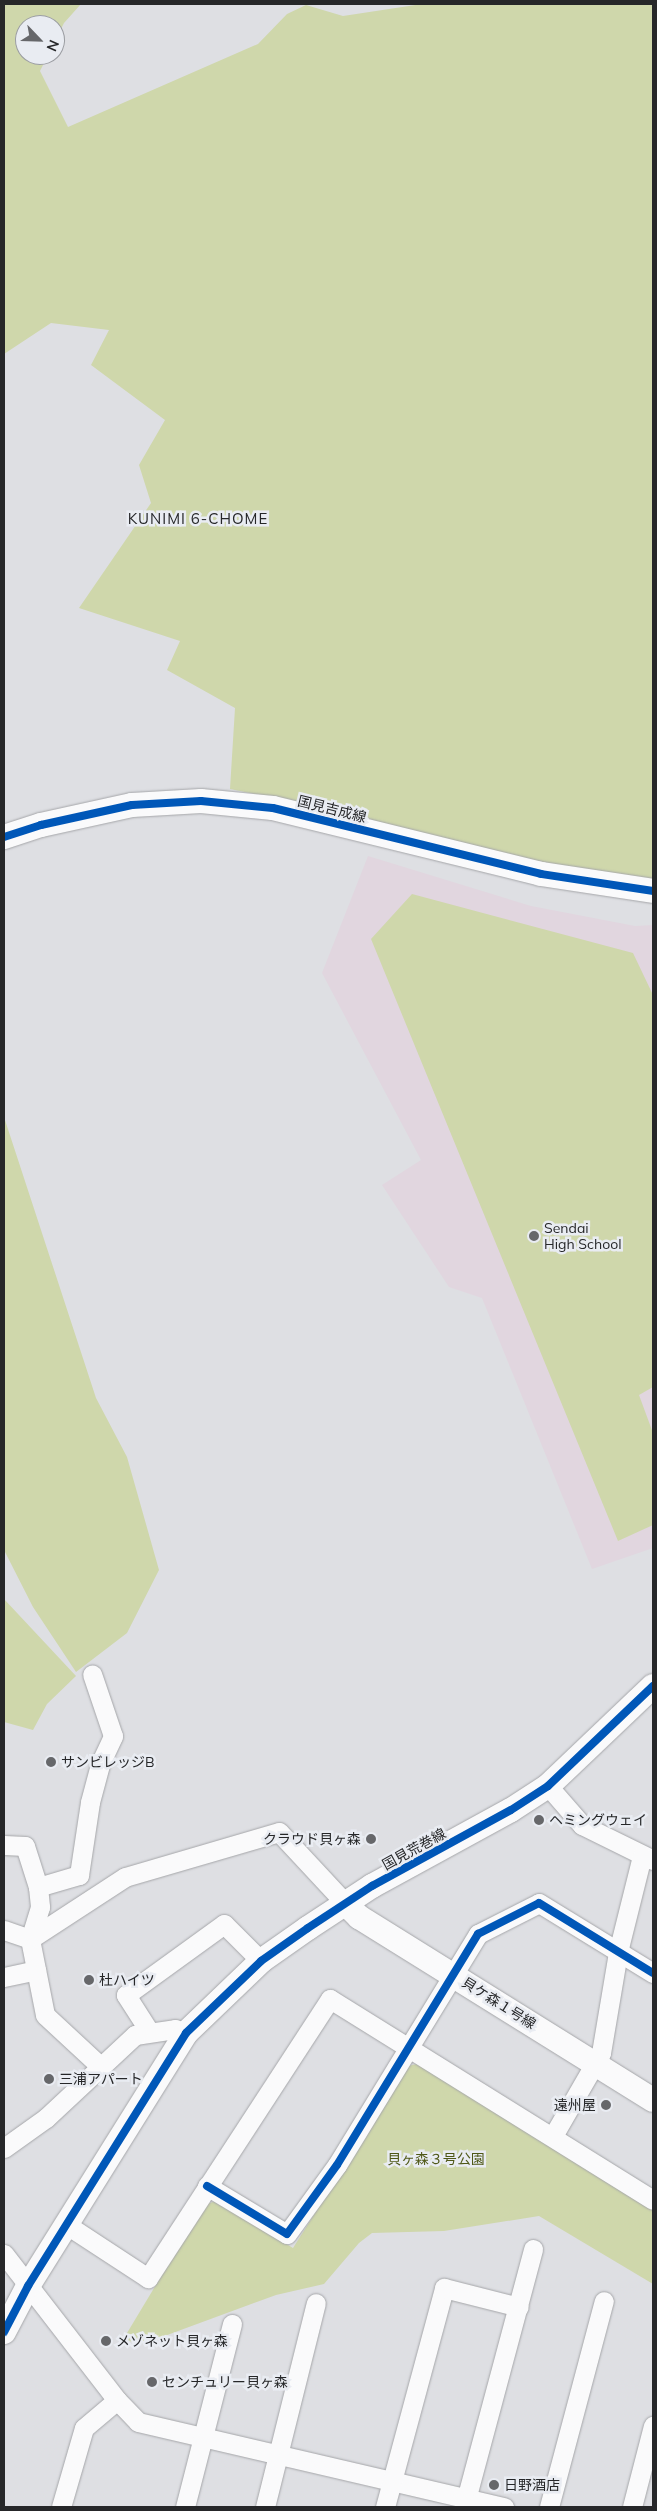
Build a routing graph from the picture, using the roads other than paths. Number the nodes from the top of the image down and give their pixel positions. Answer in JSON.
{"nodes":[{"id":1,"x":4,"y":837,"type":"edge"},
{"id":2,"x":653,"y":890,"type":"edge"},
{"id":3,"x":92,"y":1674,"type":"dead end"},
{"id":4,"x":653,"y":1686,"type":"edge"},
{"id":5,"x":548,"y":1786,"type":"junction"},
{"id":6,"x":4,"y":1845,"type":"edge"},
{"id":7,"x":648,"y":1858,"type":"edge"},
{"id":8,"x":38,"y":1887,"type":"junction"},
{"id":9,"x":345,"y":1904,"type":"junction"},
{"id":10,"x":4,"y":1930,"type":"edge"},
{"id":11,"x":30,"y":1939,"type":"junction"},
{"id":12,"x":618,"y":1952,"type":"junction"},
{"id":13,"x":261,"y":1961,"type":"junction"},
{"id":14,"x":36,"y":1970,"type":"junction"},
{"id":15,"x":653,"y":1973,"type":"edge"},
{"id":16,"x":453,"y":1974,"type":"junction"},
{"id":17,"x":4,"y":1977,"type":"edge"},
{"id":18,"x":149,"y":2030,"type":"junction"},
{"id":19,"x":186,"y":2033,"type":"junction"},
{"id":20,"x":409,"y":2047,"type":"junction"},
{"id":21,"x":596,"y":2064,"type":"junction"},
{"id":22,"x":100,"y":2066,"type":"junction"},
{"id":23,"x":653,"y":2100,"type":"edge"},
{"id":24,"x":552,"y":2136,"type":"junction"},
{"id":25,"x":4,"y":2148,"type":"edge"},
{"id":26,"x":207,"y":2186,"type":"junction"},
{"id":27,"x":653,"y":2200,"type":"edge"},
{"id":28,"x":67,"y":2225,"type":"junction"},
{"id":29,"x":534,"y":2250,"type":"dead end"},
{"id":30,"x":4,"y":2254,"type":"edge"},
{"id":31,"x":28,"y":2286,"type":"junction"},
{"id":32,"x":604,"y":2301,"type":"dead end"},
{"id":33,"x":316,"y":2303,"type":"dead end"},
{"id":34,"x":519,"y":2307,"type":"junction"},
{"id":35,"x":232,"y":2324,"type":"dead end"},
{"id":36,"x":4,"y":2332,"type":"edge"},
{"id":37,"x":117,"y":2400,"type":"junction"},
{"id":38,"x":653,"y":2426,"type":"edge"},
{"id":39,"x":203,"y":2437,"type":"junction"},
{"id":40,"x":278,"y":2454,"type":"junction"},
{"id":41,"x":392,"y":2480,"type":"junction"},
{"id":42,"x":465,"y":2502,"type":"edge"},
{"id":43,"x":61,"y":2507,"type":"edge"},
{"id":44,"x":185,"y":2507,"type":"edge"},
{"id":45,"x":265,"y":2507,"type":"edge"},
{"id":46,"x":385,"y":2507,"type":"edge"},
{"id":47,"x":504,"y":2507,"type":"edge"},
{"id":48,"x":549,"y":2507,"type":"edge"},
{"id":49,"x":632,"y":2507,"type":"edge"}],
"edges":[{"from":1,"to":2,"type":"street","name":"国見吉成線"},
{"from":3,"to":8,"type":"street"},
{"from":4,"to":5,"type":"street","name":"国見荒巻線"},
{"from":5,"to":7,"type":"street"},
{"from":5,"to":9,"type":"street","name":"国見荒巻線"},
{"from":6,"to":8,"type":"street"},
{"from":7,"to":12,"type":"street"},
{"from":8,"to":11,"type":"street"},
{"from":9,"to":11,"type":"street"},
{"from":9,"to":13,"type":"street","name":"国見荒巻線"},
{"from":9,"to":16,"type":"street","name":"貝ケ森１号線"},
{"from":10,"to":11,"type":"street"},
{"from":11,"to":14,"type":"street"},
{"from":12,"to":15,"type":"street"},
{"from":12,"to":16,"type":"street"},
{"from":12,"to":21,"type":"street"},
{"from":13,"to":18,"type":"street"},
{"from":13,"to":19,"type":"street","name":"国見荒巻線"},
{"from":14,"to":17,"type":"street"},
{"from":14,"to":22,"type":"street"},
{"from":16,"to":20,"type":"street"},
{"from":16,"to":21,"type":"street","name":"貝ケ森１号線"},
{"from":18,"to":19,"type":"street"},
{"from":18,"to":22,"type":"street"},
{"from":19,"to":28,"type":"street","name":"国見荒巻線"},
{"from":20,"to":24,"type":"street"},
{"from":20,"to":26,"type":"street"},
{"from":20,"to":26,"type":"street"},
{"from":21,"to":23,"type":"street","name":"貝ケ森１号線"},
{"from":21,"to":24,"type":"street"},
{"from":22,"to":25,"type":"street"},
{"from":24,"to":27,"type":"street"},
{"from":26,"to":28,"type":"street"},
{"from":28,"to":31,"type":"street","name":"国見荒巻線"},
{"from":29,"to":34,"type":"street"},
{"from":30,"to":31,"type":"street"},
{"from":31,"to":36,"type":"street","name":"国見荒巻線"},
{"from":31,"to":37,"type":"street"},
{"from":32,"to":48,"type":"street"},
{"from":33,"to":40,"type":"street"},
{"from":34,"to":41,"type":"street"},
{"from":34,"to":42,"type":"street"},
{"from":35,"to":39,"type":"street"},
{"from":37,"to":39,"type":"street"},
{"from":37,"to":43,"type":"street"},
{"from":38,"to":49,"type":"street"},
{"from":39,"to":40,"type":"street"},
{"from":39,"to":44,"type":"street"},
{"from":40,"to":41,"type":"street"},
{"from":40,"to":45,"type":"street"},
{"from":41,"to":42,"type":"street"},
{"from":41,"to":46,"type":"street"},
{"from":42,"to":47,"type":"street"}]}
